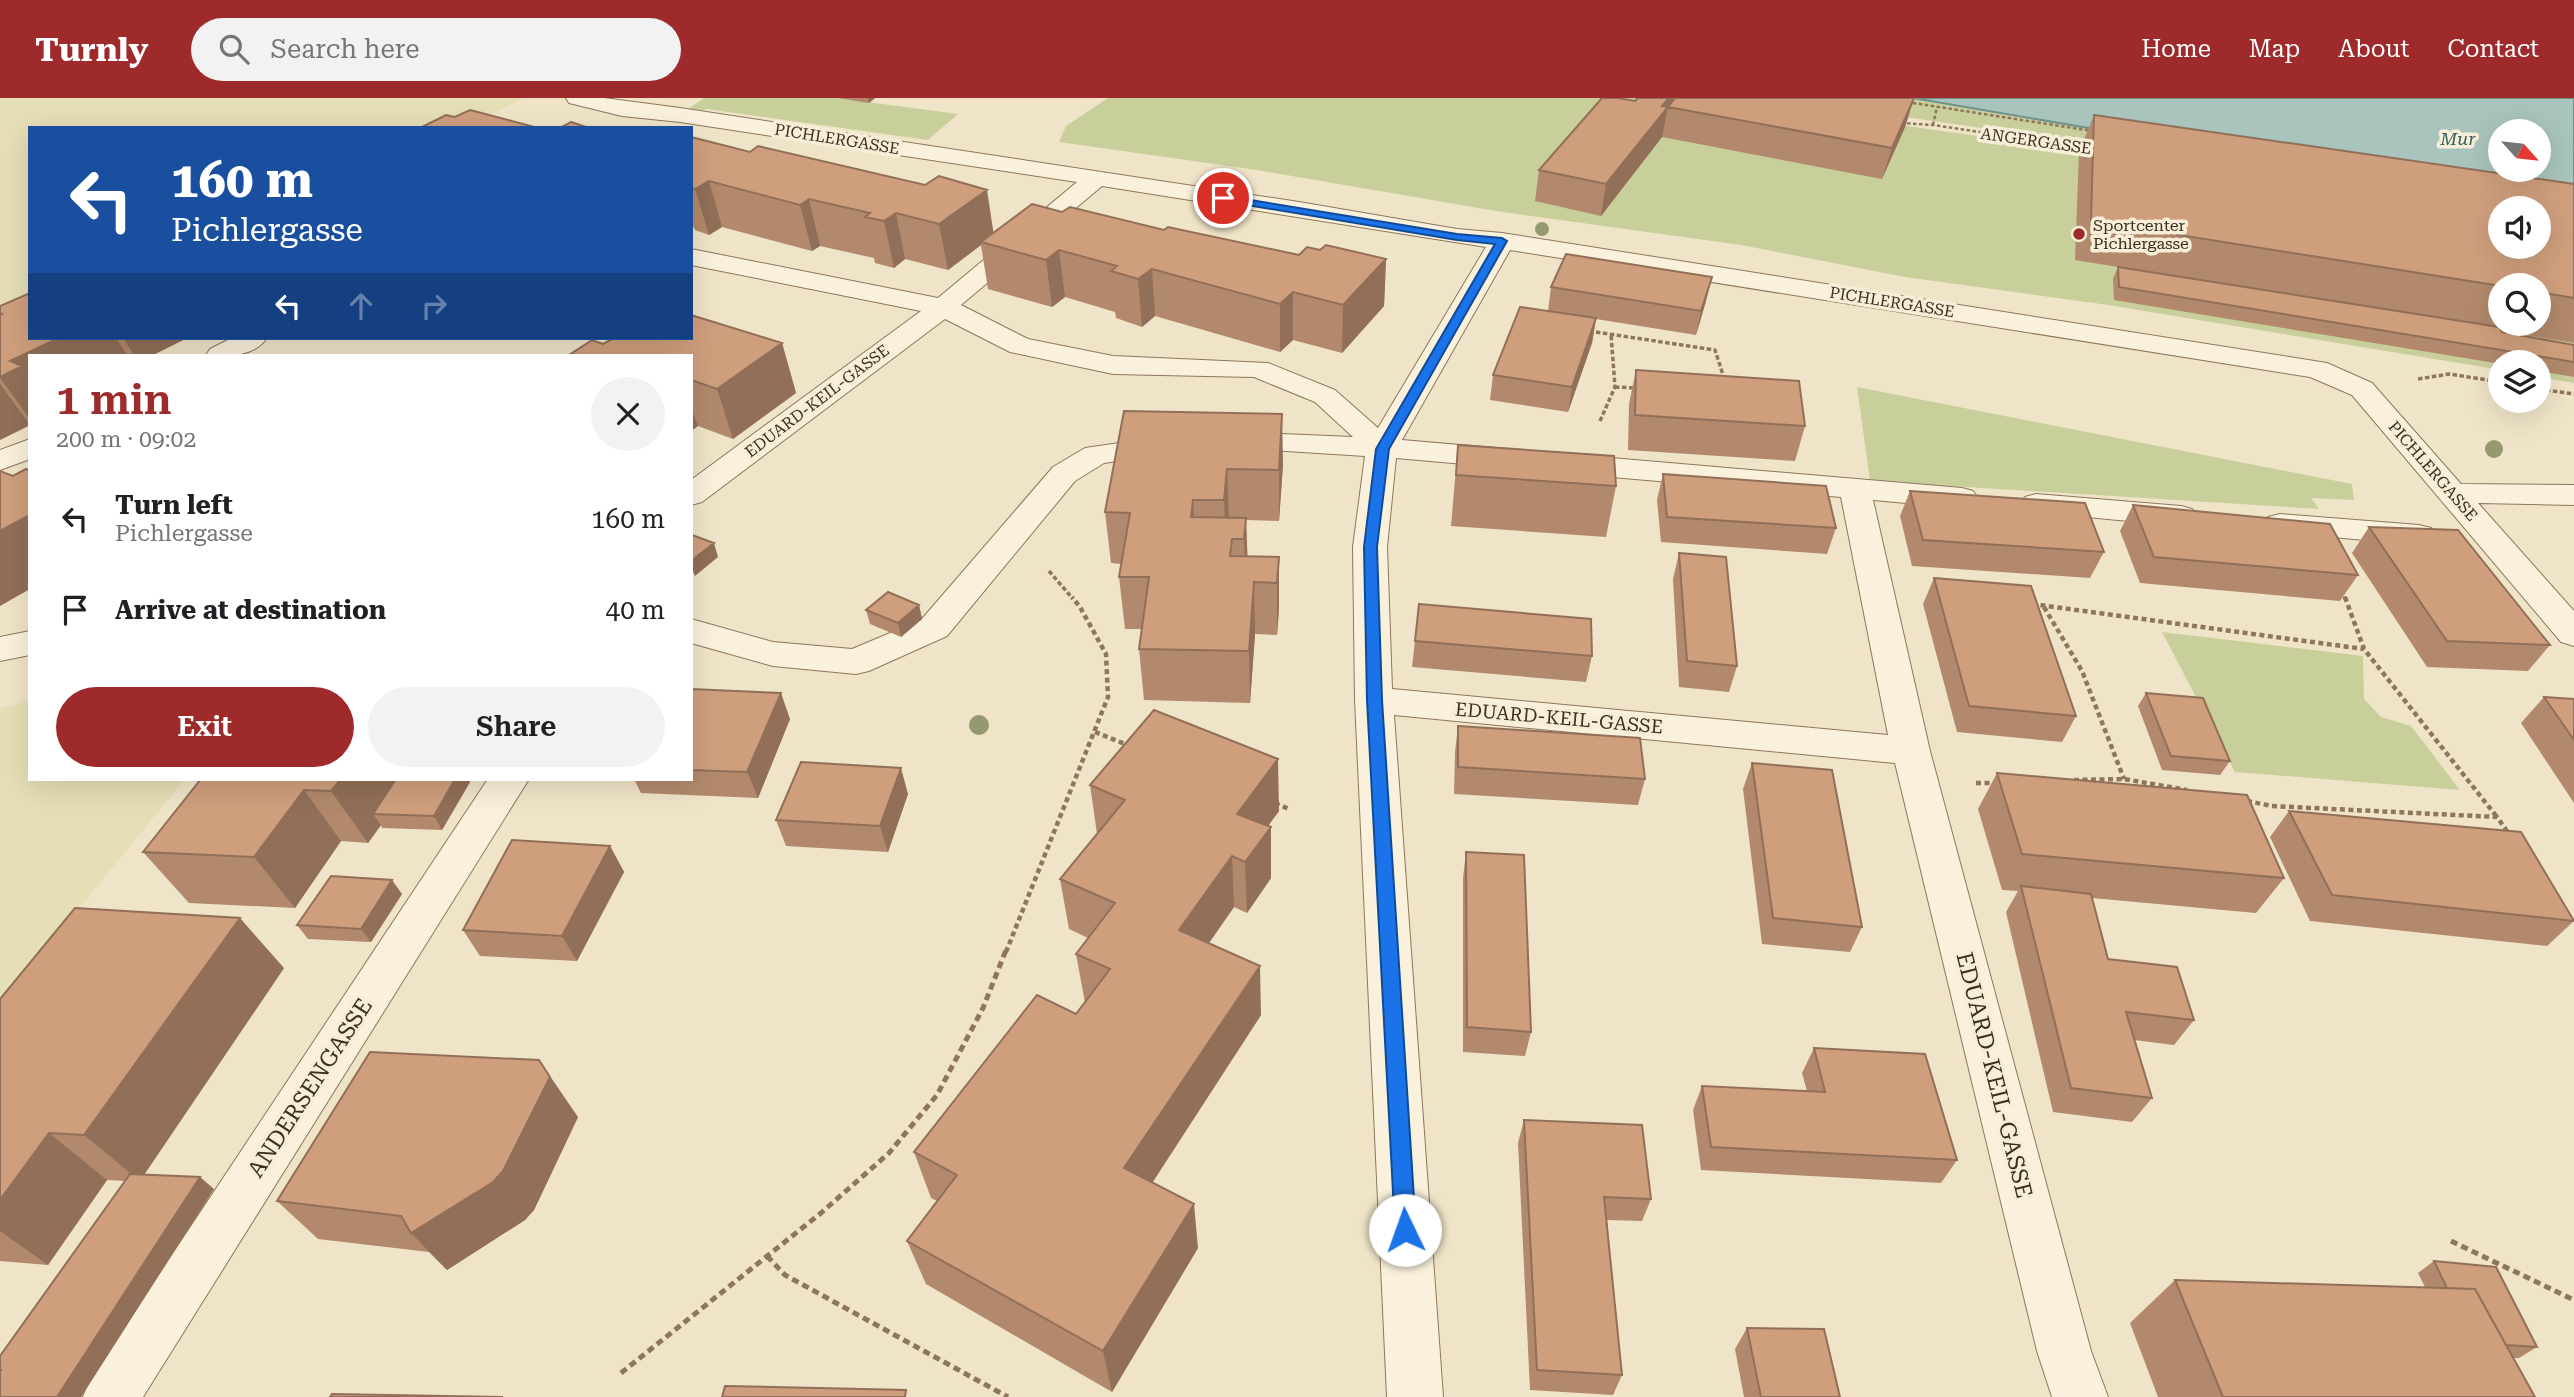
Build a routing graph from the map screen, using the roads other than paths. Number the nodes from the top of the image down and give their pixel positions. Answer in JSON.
{"nodes":[{"id":1,"x":577,"y":98,"type":"edge"},
{"id":2,"x":704,"y":98,"type":"edge"},
{"id":3,"x":680,"y":115,"type":"junction"},
{"id":4,"x":1098,"y":178,"type":"junction"},
{"id":5,"x":1502,"y":241,"type":"junction"},
{"id":6,"x":693,"y":257,"type":"edge"},
{"id":7,"x":943,"y":307,"type":"junction"},
{"id":8,"x":249,"y":340,"type":"edge"},
{"id":9,"x":221,"y":354,"type":"edge"},
{"id":10,"x":28,"y":449,"type":"edge"},
{"id":11,"x":1382,"y":449,"type":"junction"},
{"id":12,"x":0,"y":461,"type":"edge"},
{"id":13,"x":1855,"y":489,"type":"junction"},
{"id":14,"x":2452,"y":493,"type":"junction"},
{"id":15,"x":693,"y":494,"type":"edge"},
{"id":16,"x":2574,"y":495,"type":"edge"},
{"id":17,"x":2209,"y":518,"type":"edge"},
{"id":18,"x":2250,"y":522,"type":"edge"},
{"id":19,"x":2494,"y":541,"type":"junction"},
{"id":20,"x":693,"y":632,"type":"edge"},
{"id":21,"x":2574,"y":634,"type":"edge"},
{"id":22,"x":28,"y":643,"type":"edge"},
{"id":23,"x":0,"y":649,"type":"edge"},
{"id":24,"x":1374,"y":700,"type":"junction"},
{"id":25,"x":1916,"y":769,"type":"junction"},
{"id":26,"x":508,"y":781,"type":"edge"},
{"id":27,"x":111,"y":1397,"type":"edge"},
{"id":28,"x":1415,"y":1397,"type":"edge"},
{"id":29,"x":2080,"y":1397,"type":"edge"}],
"edges":[{"from":1,"to":3,"type":"street","name":"PICHLERGASSE"},
{"from":2,"to":3,"type":"street"},
{"from":3,"to":4,"type":"street","name":"PICHLERGASSE"},
{"from":4,"to":5,"type":"street","name":"PICHLERGASSE"},
{"from":4,"to":7,"type":"street"},
{"from":5,"to":11,"type":"street"},
{"from":5,"to":14,"type":"street","name":"PICHLERGASSE"},
{"from":6,"to":7,"type":"street"},
{"from":7,"to":11,"type":"street"},
{"from":7,"to":15,"type":"street","name":"EDUARD-KEIL-GASSE"},
{"from":8,"to":9,"type":"street"},
{"from":10,"to":12,"type":"street"},
{"from":11,"to":13,"type":"street"},
{"from":11,"to":20,"type":"street"},
{"from":11,"to":24,"type":"street"},
{"from":13,"to":17,"type":"street"},
{"from":13,"to":25,"type":"street","name":"EDUARD-KEIL-GASSE"},
{"from":14,"to":16,"type":"street"},
{"from":14,"to":19,"type":"street","name":"PICHLERGASSE"},
{"from":18,"to":19,"type":"street"},
{"from":19,"to":21,"type":"street","name":"PICHLERGASSE"},
{"from":22,"to":23,"type":"street"},
{"from":24,"to":25,"type":"street","name":"EDUARD-KEIL-GASSE"},
{"from":24,"to":28,"type":"street"},
{"from":25,"to":29,"type":"street","name":"EDUARD-KEIL-GASSE"},
{"from":26,"to":27,"type":"street","name":"ANDERSENGASSE"}]}
